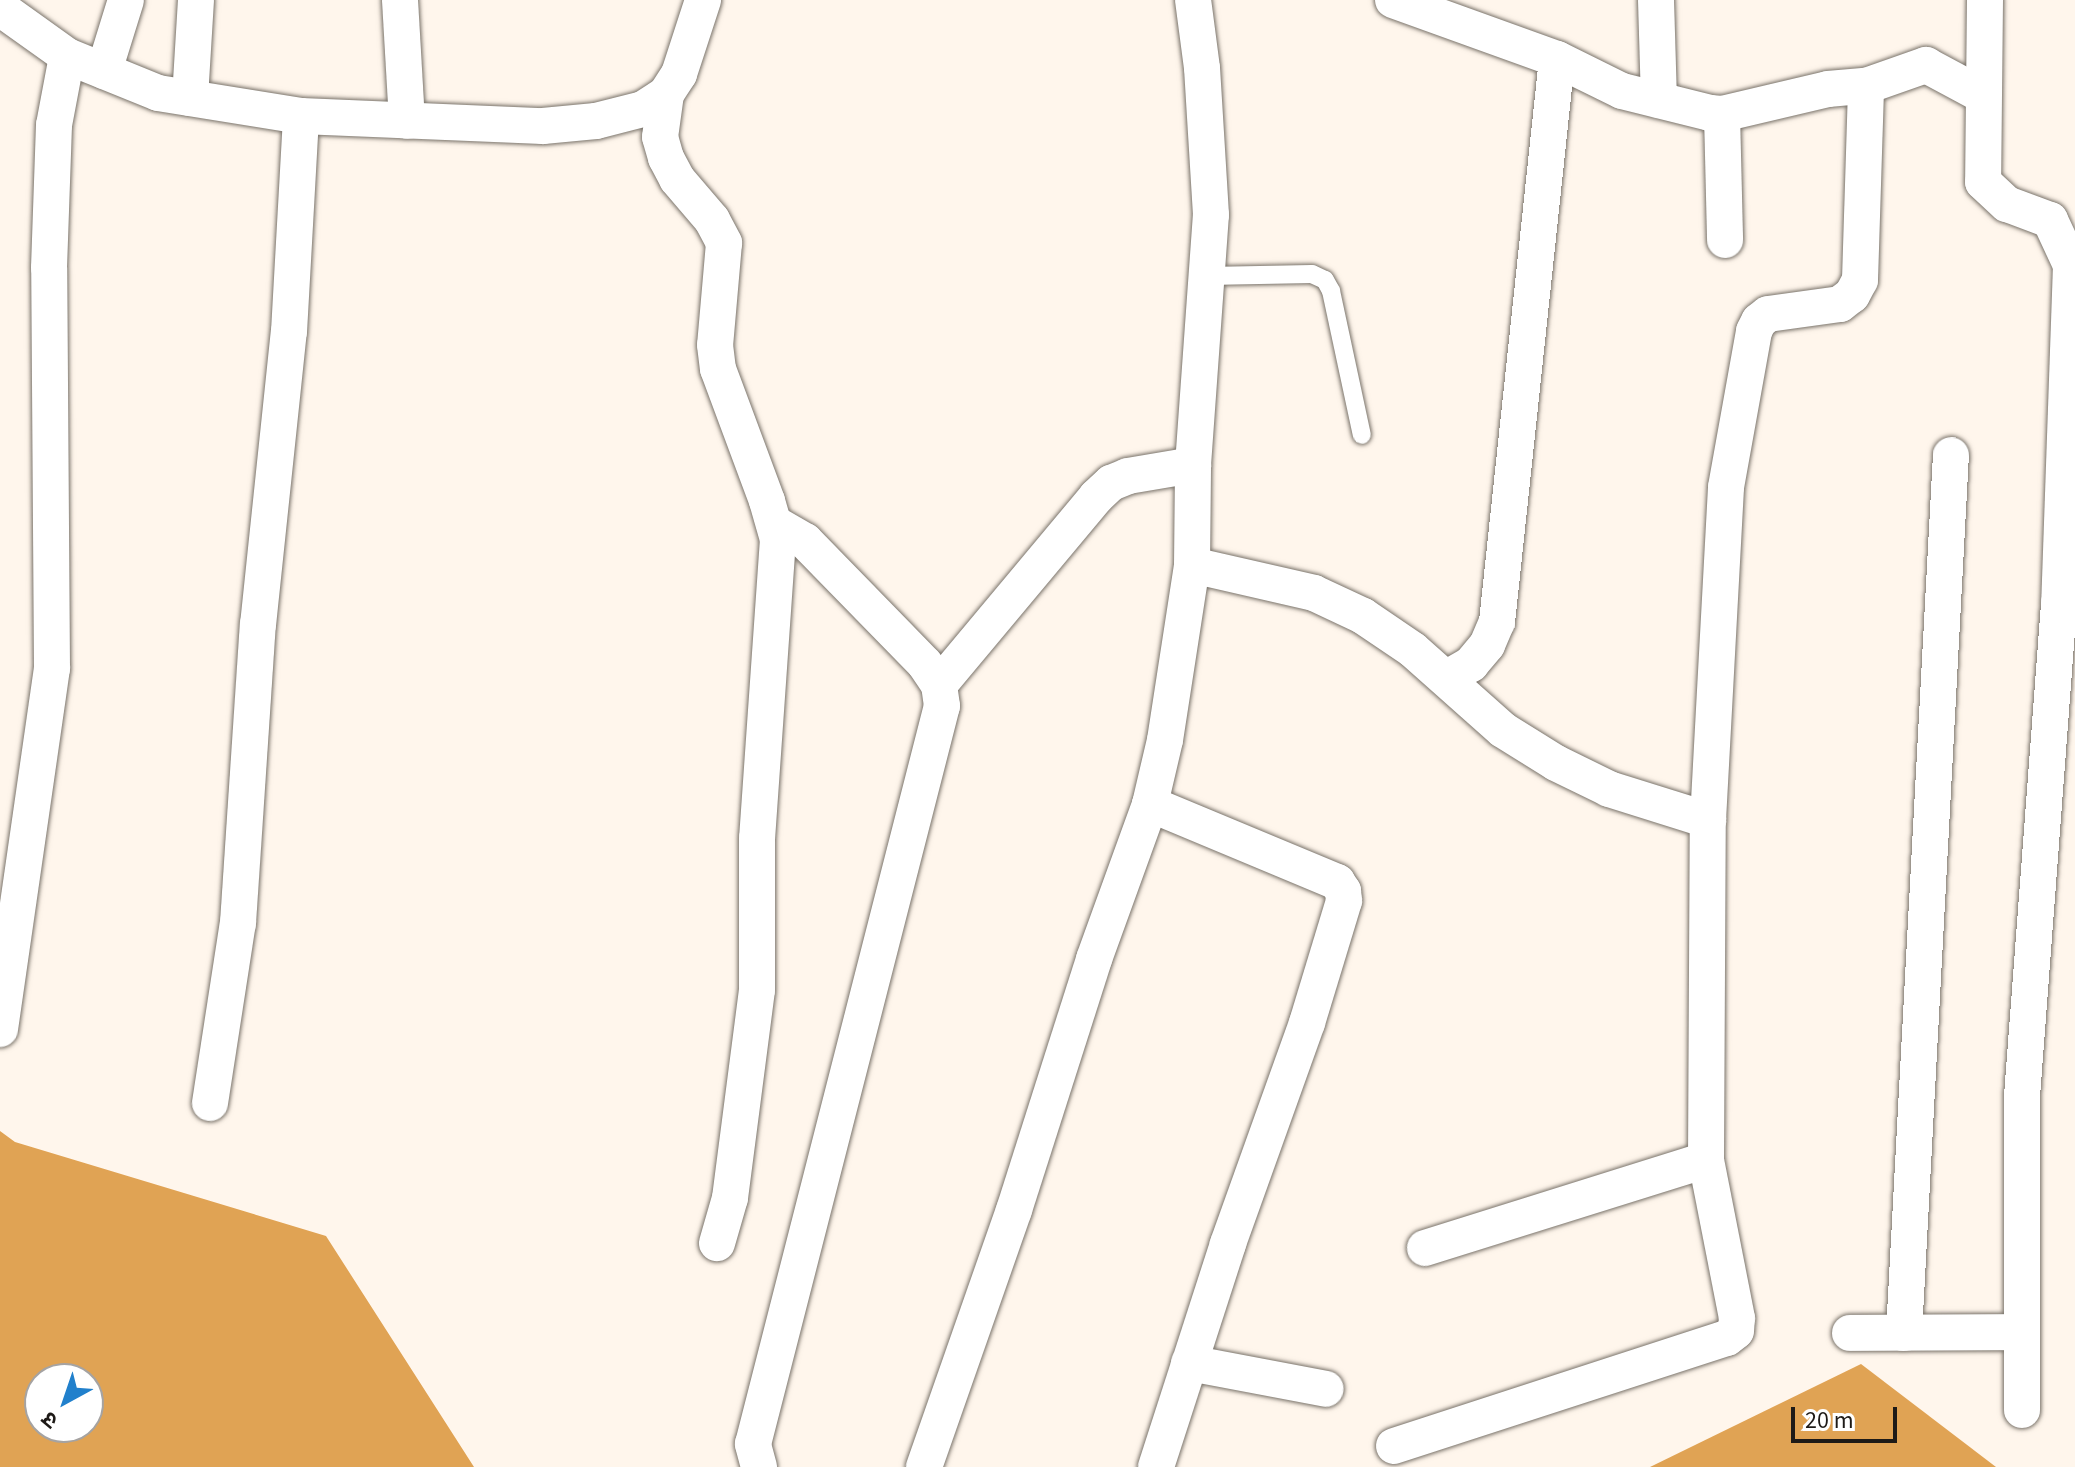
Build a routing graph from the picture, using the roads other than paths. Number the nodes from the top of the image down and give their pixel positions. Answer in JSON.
{"nodes":[{"id":1,"x":126,"y":0,"type":"edge"},
{"id":2,"x":196,"y":0,"type":"edge"},
{"id":3,"x":400,"y":0,"type":"edge"},
{"id":4,"x":703,"y":0,"type":"edge"},
{"id":5,"x":1193,"y":0,"type":"edge"},
{"id":6,"x":1393,"y":0,"type":"edge"},
{"id":7,"x":1656,"y":0,"type":"edge"},
{"id":8,"x":1985,"y":0,"type":"edge"},
{"id":9,"x":0,"y":8,"type":"edge"},
{"id":10,"x":67,"y":56,"type":"junction"},
{"id":11,"x":1557,"y":59,"type":"junction"},
{"id":12,"x":104,"y":71,"type":"junction"},
{"id":13,"x":1866,"y":86,"type":"junction"},
{"id":14,"x":666,"y":94,"type":"junction"},
{"id":15,"x":1982,"y":95,"type":"junction"},
{"id":16,"x":190,"y":98,"type":"junction"},
{"id":17,"x":1659,"y":100,"type":"junction"},
{"id":18,"x":1722,"y":114,"type":"junction"},
{"id":19,"x":301,"y":116,"type":"junction"},
{"id":20,"x":407,"y":121,"type":"junction"},
{"id":21,"x":1725,"y":240,"type":"dead end"},
{"id":22,"x":1207,"y":276,"type":"junction"},
{"id":23,"x":1362,"y":435,"type":"dead end"},
{"id":24,"x":1951,"y":455,"type":"dead end"},
{"id":25,"x":1193,"y":465,"type":"junction"},
{"id":26,"x":775,"y":524,"type":"junction"},
{"id":27,"x":1192,"y":565,"type":"junction"},
{"id":28,"x":1447,"y":678,"type":"junction"},
{"id":29,"x":939,"y":685,"type":"junction"},
{"id":30,"x":1150,"y":804,"type":"junction"},
{"id":31,"x":1708,"y":820,"type":"junction"},
{"id":32,"x":0,"y":1029,"type":"edge"},
{"id":33,"x":210,"y":1103,"type":"dead end"},
{"id":34,"x":1706,"y":1160,"type":"junction"},
{"id":35,"x":717,"y":1243,"type":"dead end"},
{"id":36,"x":1425,"y":1248,"type":"dead end"},
{"id":37,"x":2022,"y":1332,"type":"junction"},
{"id":38,"x":1850,"y":1333,"type":"dead end"},
{"id":39,"x":1904,"y":1333,"type":"junction"},
{"id":40,"x":1189,"y":1363,"type":"junction"},
{"id":41,"x":1326,"y":1389,"type":"dead end"},
{"id":42,"x":2022,"y":1410,"type":"dead end"},
{"id":43,"x":1394,"y":1446,"type":"dead end"},
{"id":44,"x":1168,"y":1464,"type":"edge"},
{"id":45,"x":759,"y":1467,"type":"edge"},
{"id":46,"x":924,"y":1467,"type":"edge"}],
"edges":[{"from":1,"to":12,"type":"street"},
{"from":2,"to":16,"type":"street"},
{"from":3,"to":20,"type":"street"},
{"from":4,"to":14,"type":"street"},
{"from":5,"to":22,"type":"street"},
{"from":6,"to":11,"type":"street"},
{"from":7,"to":17,"type":"street"},
{"from":8,"to":15,"type":"street"},
{"from":9,"to":10,"type":"street"},
{"from":10,"to":12,"type":"street"},
{"from":10,"to":32,"type":"street"},
{"from":11,"to":17,"type":"street"},
{"from":11,"to":28,"type":"street"},
{"from":12,"to":16,"type":"street"},
{"from":13,"to":15,"type":"street"},
{"from":13,"to":18,"type":"street"},
{"from":13,"to":31,"type":"street"},
{"from":14,"to":20,"type":"street"},
{"from":14,"to":26,"type":"street"},
{"from":15,"to":37,"type":"street"},
{"from":16,"to":19,"type":"street"},
{"from":17,"to":18,"type":"street"},
{"from":18,"to":21,"type":"street"},
{"from":19,"to":20,"type":"street"},
{"from":19,"to":33,"type":"street"},
{"from":22,"to":23,"type":"lane"},
{"from":22,"to":25,"type":"street"},
{"from":24,"to":39,"type":"street"},
{"from":25,"to":27,"type":"street"},
{"from":25,"to":29,"type":"street"},
{"from":26,"to":29,"type":"street"},
{"from":26,"to":35,"type":"street"},
{"from":27,"to":28,"type":"street"},
{"from":27,"to":30,"type":"street"},
{"from":28,"to":31,"type":"street"},
{"from":29,"to":45,"type":"street"},
{"from":30,"to":40,"type":"street"},
{"from":30,"to":46,"type":"street"},
{"from":31,"to":34,"type":"street"},
{"from":34,"to":36,"type":"street"},
{"from":34,"to":43,"type":"street"},
{"from":37,"to":39,"type":"street"},
{"from":37,"to":42,"type":"street"},
{"from":38,"to":39,"type":"street"},
{"from":40,"to":41,"type":"street"},
{"from":40,"to":44,"type":"street"}]}
